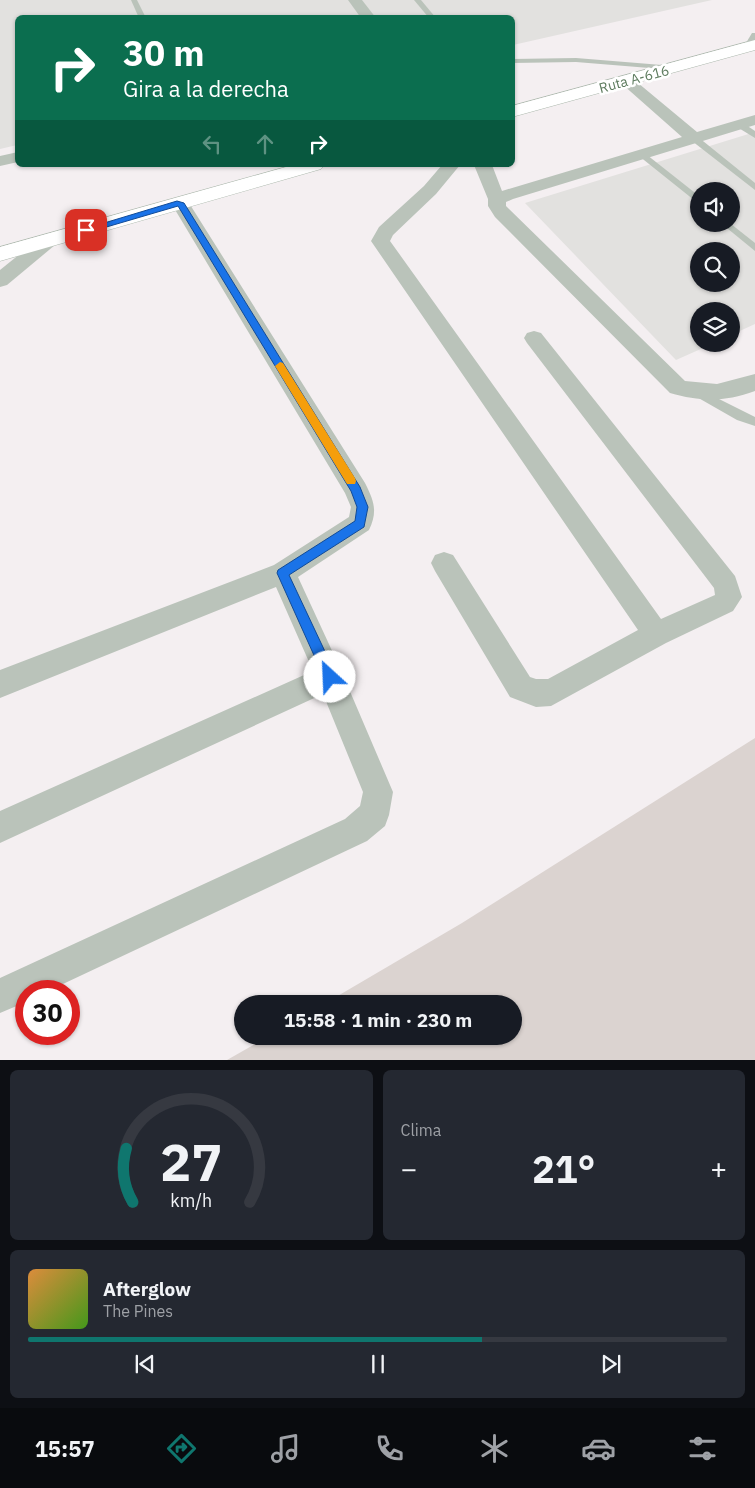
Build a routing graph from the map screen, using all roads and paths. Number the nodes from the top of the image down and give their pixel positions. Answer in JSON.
{"nodes":[{"id":1,"x":134,"y":0,"type":"edge"},
{"id":2,"x":355,"y":0,"type":"edge"},
{"id":3,"x":416,"y":0,"type":"edge"},
{"id":4,"x":142,"y":15,"type":"edge"},
{"id":5,"x":367,"y":15,"type":"edge"},
{"id":6,"x":430,"y":15,"type":"edge"},
{"id":7,"x":752,"y":43,"type":"edge"},
{"id":8,"x":515,"y":61,"type":"edge"},
{"id":9,"x":674,"y":68,"type":"junction"},
{"id":10,"x":627,"y":81,"type":"junction"},
{"id":11,"x":515,"y":111,"type":"edge"},
{"id":12,"x":748,"y":123,"type":"edge"},
{"id":13,"x":755,"y":135,"type":"edge"},
{"id":14,"x":695,"y":139,"type":"junction"},
{"id":15,"x":642,"y":154,"type":"junction"},
{"id":16,"x":15,"y":158,"type":"edge"},
{"id":17,"x":0,"y":161,"type":"edge"},
{"id":18,"x":307,"y":167,"type":"edge"},
{"id":19,"x":448,"y":167,"type":"edge"},
{"id":20,"x":484,"y":167,"type":"edge"},
{"id":21,"x":755,"y":187,"type":"edge"},
{"id":22,"x":690,"y":194,"type":"edge"},
{"id":23,"x":498,"y":199,"type":"junction"},
{"id":24,"x":180,"y":203,"type":"junction"},
{"id":25,"x":736,"y":232,"type":"edge"},
{"id":26,"x":48,"y":241,"type":"junction"},
{"id":27,"x":755,"y":248,"type":"edge"},
{"id":28,"x":0,"y":254,"type":"edge"},
{"id":29,"x":0,"y":280,"type":"edge"},
{"id":30,"x":534,"y":338,"type":"dead end"},
{"id":31,"x":755,"y":382,"type":"edge"},
{"id":32,"x":699,"y":393,"type":"junction"},
{"id":33,"x":755,"y":422,"type":"edge"},
{"id":34,"x":444,"y":563,"type":"dead end"},
{"id":35,"x":282,"y":573,"type":"junction"},
{"id":36,"x":656,"y":634,"type":"junction"},
{"id":37,"x":330,"y":677,"type":"junction"},
{"id":38,"x":0,"y":684,"type":"edge"},
{"id":39,"x":0,"y":827,"type":"edge"},
{"id":40,"x":0,"y":996,"type":"edge"}],
"edges":[{"from":1,"to":4,"type":"lane"},
{"from":2,"to":5,"type":"street"},
{"from":3,"to":6,"type":"lane"},
{"from":7,"to":9,"type":"main road","name":"Ruta A-616"},
{"from":8,"to":9,"type":"lane"},
{"from":9,"to":10,"type":"main road","name":"Ruta A-616"},
{"from":10,"to":11,"type":"main road","name":"Ruta A-616"},
{"from":10,"to":14,"type":"street"},
{"from":12,"to":13,"type":"lane"},
{"from":12,"to":14,"type":"street"},
{"from":14,"to":15,"type":"street"},
{"from":14,"to":21,"type":"lane"},
{"from":15,"to":22,"type":"lane"},
{"from":15,"to":23,"type":"street"},
{"from":16,"to":17,"type":"street"},
{"from":18,"to":24,"type":"main road"},
{"from":19,"to":36,"type":"street"},
{"from":20,"to":23,"type":"street"},
{"from":23,"to":32,"type":"street"},
{"from":24,"to":26,"type":"main road"},
{"from":24,"to":35,"type":"street"},
{"from":25,"to":27,"type":"lane"},
{"from":26,"to":28,"type":"main road"},
{"from":26,"to":29,"type":"street"},
{"from":30,"to":36,"type":"street"},
{"from":31,"to":32,"type":"street"},
{"from":32,"to":33,"type":"lane"},
{"from":34,"to":36,"type":"street"},
{"from":35,"to":37,"type":"street"},
{"from":35,"to":38,"type":"street"},
{"from":37,"to":39,"type":"street"},
{"from":37,"to":40,"type":"street"}]}
